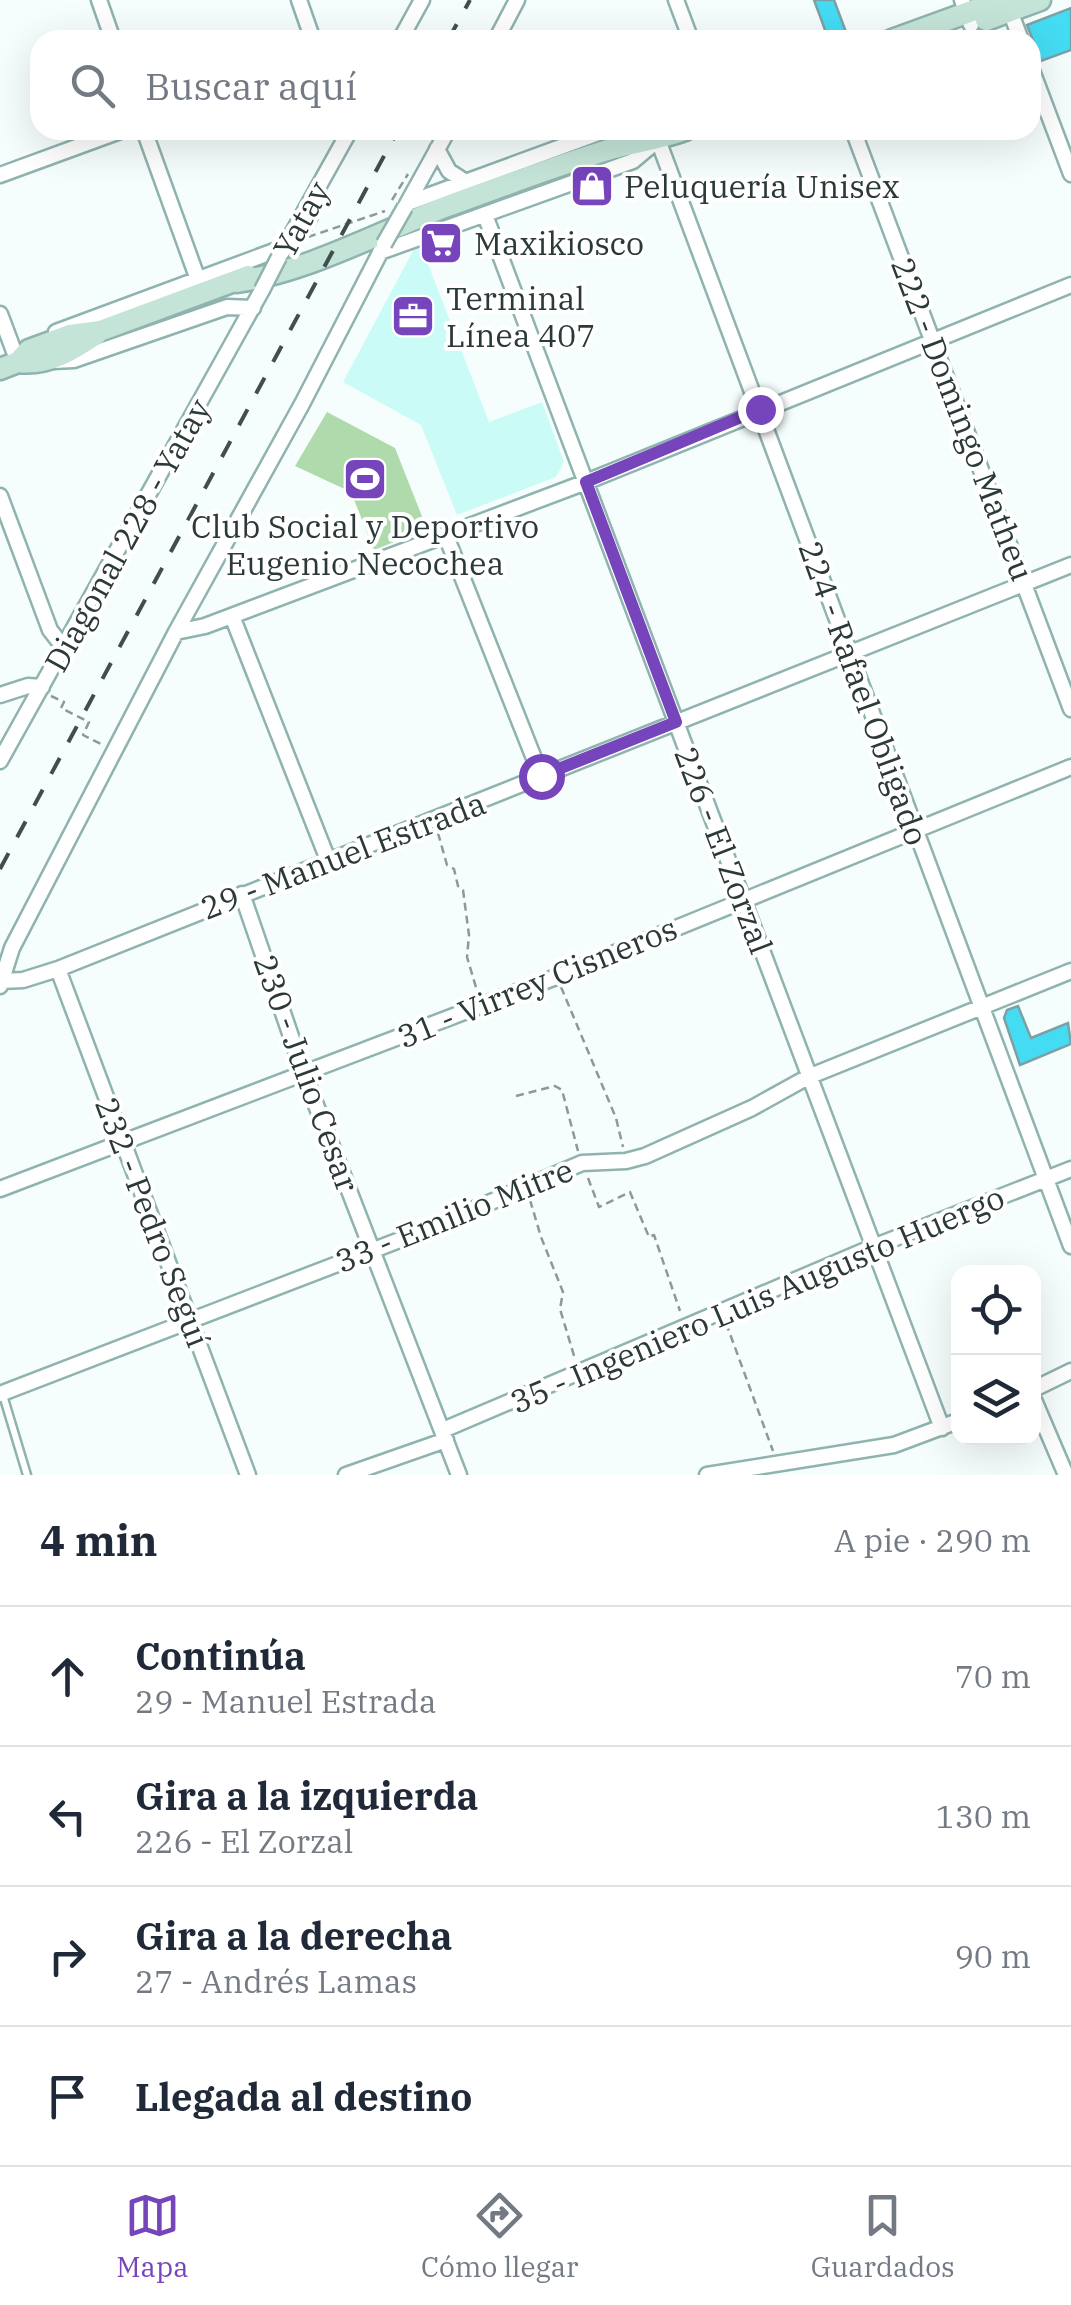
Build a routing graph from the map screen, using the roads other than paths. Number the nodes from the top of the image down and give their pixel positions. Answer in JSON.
{"nodes":[{"id":1,"x":99,"y":0,"type":"edge"},
{"id":2,"x":299,"y":0,"type":"edge"},
{"id":3,"x":422,"y":0,"type":"edge"},
{"id":4,"x":517,"y":0,"type":"edge"},
{"id":5,"x":676,"y":0,"type":"edge"},
{"id":6,"x":1040,"y":0,"type":"edge"},
{"id":7,"x":1006,"y":4,"type":"edge"},
{"id":8,"x":966,"y":13,"type":"edge"},
{"id":9,"x":110,"y":30,"type":"edge"},
{"id":10,"x":310,"y":30,"type":"edge"},
{"id":11,"x":404,"y":30,"type":"edge"},
{"id":12,"x":501,"y":30,"type":"edge"},
{"id":13,"x":688,"y":30,"type":"edge"},
{"id":14,"x":919,"y":30,"type":"edge"},
{"id":15,"x":945,"y":30,"type":"edge"},
{"id":16,"x":1016,"y":30,"type":"edge"},
{"id":17,"x":1041,"y":94,"type":"edge"},
{"id":18,"x":96,"y":140,"type":"edge"},
{"id":19,"x":148,"y":140,"type":"edge"},
{"id":20,"x":344,"y":140,"type":"edge"},
{"id":21,"x":443,"y":140,"type":"edge"},
{"id":22,"x":608,"y":140,"type":"edge"},
{"id":23,"x":609,"y":140,"type":"edge"},
{"id":24,"x":648,"y":140,"type":"edge"},
{"id":25,"x":654,"y":140,"type":"edge"},
{"id":26,"x":857,"y":140,"type":"edge"},
{"id":27,"x":438,"y":149,"type":"junction"},
{"id":28,"x":1071,"y":174,"type":"edge"},
{"id":29,"x":0,"y":175,"type":"edge"},
{"id":30,"x":468,"y":182,"type":"junction"},
{"id":31,"x":407,"y":205,"type":"junction"},
{"id":32,"x":485,"y":215,"type":"junction"},
{"id":33,"x":382,"y":248,"type":"junction"},
{"id":34,"x":282,"y":252,"type":"junction"},
{"id":35,"x":197,"y":277,"type":"junction"},
{"id":36,"x":1071,"y":285,"type":"edge"},
{"id":37,"x":253,"y":308,"type":"junction"},
{"id":38,"x":0,"y":314,"type":"edge"},
{"id":39,"x":933,"y":340,"type":"junction"},
{"id":40,"x":43,"y":353,"type":"junction"},
{"id":41,"x":9,"y":365,"type":"edge"},
{"id":42,"x":760,"y":409,"type":"junction"},
{"id":43,"x":586,"y":482,"type":"junction"},
{"id":44,"x":0,"y":496,"type":"edge"},
{"id":45,"x":446,"y":536,"type":"junction"},
{"id":46,"x":1071,"y":565,"type":"edge"},
{"id":47,"x":1025,"y":584,"type":"junction"},
{"id":48,"x":232,"y":616,"type":"junction"},
{"id":49,"x":176,"y":632,"type":"junction"},
{"id":50,"x":64,"y":648,"type":"junction"},
{"id":51,"x":848,"y":655,"type":"junction"},
{"id":52,"x":48,"y":692,"type":"junction"},
{"id":53,"x":0,"y":694,"type":"edge"},
{"id":54,"x":1071,"y":709,"type":"edge"},
{"id":55,"x":676,"y":722,"type":"junction"},
{"id":56,"x":0,"y":761,"type":"edge"},
{"id":57,"x":1071,"y":767,"type":"edge"},
{"id":58,"x":541,"y":776,"type":"junction"},
{"id":59,"x":916,"y":830,"type":"junction"},
{"id":60,"x":328,"y":860,"type":"junction"},
{"id":61,"x":242,"y":894,"type":"junction"},
{"id":62,"x":743,"y":898,"type":"junction"},
{"id":63,"x":58,"y":968,"type":"junction"},
{"id":64,"x":1071,"y":971,"type":"edge"},
{"id":65,"x":1,"y":984,"type":"edge"},
{"id":66,"x":981,"y":1006,"type":"junction"},
{"id":67,"x":304,"y":1074,"type":"junction"},
{"id":68,"x":808,"y":1077,"type":"junction"},
{"id":69,"x":122,"y":1141,"type":"junction"},
{"id":70,"x":1071,"y":1170,"type":"edge"},
{"id":71,"x":1045,"y":1180,"type":"junction"},
{"id":72,"x":0,"y":1190,"type":"edge"},
{"id":73,"x":1071,"y":1246,"type":"edge"},
{"id":74,"x":873,"y":1247,"type":"junction"},
{"id":75,"x":374,"y":1248,"type":"junction"},
{"id":76,"x":192,"y":1320,"type":"junction"},
{"id":77,"x":1071,"y":1371,"type":"edge"},
{"id":78,"x":1041,"y":1386,"type":"edge"},
{"id":79,"x":1,"y":1394,"type":"edge"},
{"id":80,"x":1041,"y":1416,"type":"edge"},
{"id":81,"x":951,"y":1424,"type":"edge"},
{"id":82,"x":942,"y":1428,"type":"junction"},
{"id":83,"x":444,"y":1435,"type":"junction"},
{"id":84,"x":786,"y":1467,"type":"edge"},
{"id":85,"x":27,"y":1475,"type":"edge"},
{"id":86,"x":248,"y":1475,"type":"edge"},
{"id":87,"x":346,"y":1475,"type":"edge"},
{"id":88,"x":459,"y":1475,"type":"edge"},
{"id":89,"x":707,"y":1475,"type":"edge"},
{"id":90,"x":1066,"y":1475,"type":"edge"}],
"edges":[{"from":1,"to":9,"type":"street"},
{"from":2,"to":10,"type":"street"},
{"from":3,"to":11,"type":"street"},
{"from":4,"to":12,"type":"street"},
{"from":5,"to":13,"type":"street"},
{"from":6,"to":7,"type":"main road"},
{"from":7,"to":8,"type":"main road"},
{"from":7,"to":16,"type":"street"},
{"from":8,"to":14,"type":"main road"},
{"from":8,"to":15,"type":"main road"},
{"from":17,"to":28,"type":"street"},
{"from":18,"to":29,"type":"street"},
{"from":19,"to":35,"type":"street"},
{"from":20,"to":34,"type":"street","name":"Yatay"},
{"from":21,"to":27,"type":"street"},
{"from":22,"to":30,"type":"street"},
{"from":23,"to":40,"type":"main road"},
{"from":24,"to":32,"type":"street"},
{"from":25,"to":42,"type":"street","name":"224 - Rafael Obligado"},
{"from":26,"to":39,"type":"street","name":"222 - Domingo Matheu"},
{"from":27,"to":30,"type":"street"},
{"from":27,"to":31,"type":"street"},
{"from":30,"to":31,"type":"street"},
{"from":31,"to":33,"type":"street","bridge":true},
{"from":32,"to":33,"type":"street"},
{"from":32,"to":43,"type":"street","name":"226 - El Zorzal"},
{"from":33,"to":49,"type":"street"},
{"from":34,"to":35,"type":"street"},
{"from":34,"to":37,"type":"street","name":"Yatay","bridge":true},
{"from":35,"to":40,"type":"street"},
{"from":36,"to":39,"type":"street"},
{"from":37,"to":40,"type":"street"},
{"from":37,"to":50,"type":"street","name":"Diagonal 228 - Yatay"},
{"from":38,"to":41,"type":"street"},
{"from":39,"to":42,"type":"street"},
{"from":39,"to":47,"type":"street","name":"222 - Domingo Matheu"},
{"from":40,"to":41,"type":"main road"},
{"from":42,"to":43,"type":"street"},
{"from":42,"to":51,"type":"street","name":"224 - Rafael Obligado"},
{"from":43,"to":45,"type":"street"},
{"from":43,"to":55,"type":"street","name":"226 - El Zorzal"},
{"from":44,"to":50,"type":"street"},
{"from":45,"to":48,"type":"street"},
{"from":45,"to":58,"type":"street"},
{"from":46,"to":47,"type":"street","name":"29 - Manuel Estrada"},
{"from":47,"to":51,"type":"street","name":"29 - Manuel Estrada"},
{"from":47,"to":54,"type":"street","name":"222 - Domingo Matheu"},
{"from":48,"to":49,"type":"street"},
{"from":48,"to":60,"type":"street"},
{"from":49,"to":65,"type":"street"},
{"from":50,"to":52,"type":"street","name":"Diagonal 228 - Yatay"},
{"from":51,"to":55,"type":"street","name":"29 - Manuel Estrada"},
{"from":51,"to":59,"type":"street","name":"224 - Rafael Obligado"},
{"from":52,"to":53,"type":"street"},
{"from":52,"to":56,"type":"street","name":"Diagonal 228 - Yatay"},
{"from":55,"to":58,"type":"street","name":"29 - Manuel Estrada"},
{"from":55,"to":62,"type":"street","name":"226 - El Zorzal"},
{"from":57,"to":59,"type":"street","name":"31 - Virrey Cisneros"},
{"from":58,"to":60,"type":"street","name":"29 - Manuel Estrada"},
{"from":59,"to":62,"type":"street","name":"31 - Virrey Cisneros"},
{"from":59,"to":66,"type":"street","name":"224 - Rafael Obligado"},
{"from":60,"to":61,"type":"street","name":"29 - Manuel Estrada"},
{"from":61,"to":63,"type":"street","name":"29 - Manuel Estrada"},
{"from":61,"to":67,"type":"street","name":"230 - Julio Cesar"},
{"from":62,"to":67,"type":"street","name":"31 - Virrey Cisneros"},
{"from":62,"to":68,"type":"street","name":"226 - El Zorzal"},
{"from":63,"to":65,"type":"street","name":"29 - Manuel Estrada"},
{"from":63,"to":69,"type":"street","name":"232 - Pedro Seguí"},
{"from":64,"to":66,"type":"street","name":"33 - Emilio Mitre"},
{"from":66,"to":68,"type":"street","name":"33 - Emilio Mitre"},
{"from":66,"to":71,"type":"street","name":"224 - Rafael Obligado"},
{"from":67,"to":69,"type":"street","name":"31 - Virrey Cisneros"},
{"from":67,"to":75,"type":"street","name":"230 - Julio Cesar"},
{"from":68,"to":74,"type":"street","name":"226 - El Zorzal"},
{"from":68,"to":75,"type":"street","name":"33 - Emilio Mitre"},
{"from":69,"to":72,"type":"street","name":"31 - Virrey Cisneros"},
{"from":69,"to":76,"type":"street","name":"232 - Pedro Seguí"},
{"from":70,"to":71,"type":"street","name":"35 - Ingeniero Luis Augusto Huergo"},
{"from":71,"to":73,"type":"street","name":"224 - Rafael Obligado"},
{"from":71,"to":74,"type":"street","name":"35 - Ingeniero Luis Augusto Huergo"},
{"from":74,"to":82,"type":"street","name":"226 - El Zorzal"},
{"from":74,"to":83,"type":"street","name":"35 - Ingeniero Luis Augusto Huergo"},
{"from":75,"to":76,"type":"street","name":"33 - Emilio Mitre"},
{"from":75,"to":83,"type":"street","name":"230 - Julio Cesar"},
{"from":76,"to":79,"type":"street","name":"33 - Emilio Mitre"},
{"from":76,"to":86,"type":"street","name":"232 - Pedro Seguí"},
{"from":77,"to":78,"type":"street"},
{"from":79,"to":85,"type":"lane"},
{"from":80,"to":90,"type":"street"},
{"from":81,"to":82,"type":"street"},
{"from":82,"to":84,"type":"street"},
{"from":83,"to":87,"type":"street","name":"35 - Ingeniero Luis Augusto Huergo"},
{"from":83,"to":88,"type":"street","name":"230 - Julio Cesar"},
{"from":84,"to":89,"type":"street"}]}
